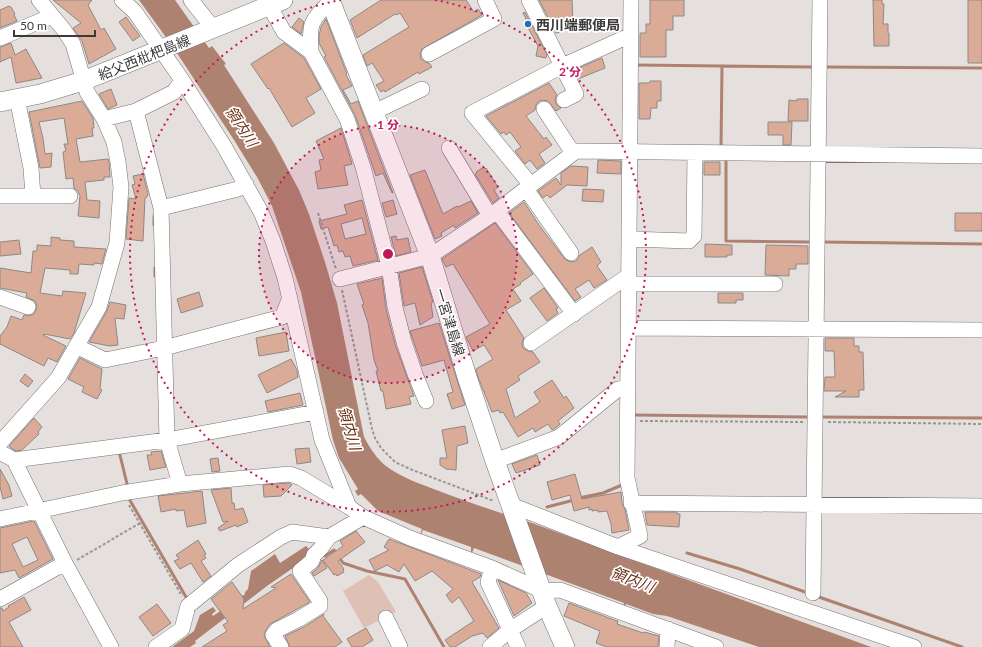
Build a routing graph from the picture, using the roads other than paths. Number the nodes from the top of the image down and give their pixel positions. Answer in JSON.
{"nodes":[{"id":1,"x":39,"y":0,"type":"edge"},
{"id":2,"x":122,"y":0,"type":"edge"},
{"id":3,"x":191,"y":0,"type":"edge"},
{"id":4,"x":485,"y":0,"type":"edge"},
{"id":5,"x":528,"y":0,"type":"edge"},
{"id":6,"x":631,"y":0,"type":"edge"},
{"id":7,"x":820,"y":0,"type":"edge"},
{"id":8,"x":330,"y":1,"type":"edge"},
{"id":9,"x":273,"y":2,"type":"edge"},
{"id":10,"x":52,"y":16,"type":"junction"},
{"id":11,"x":212,"y":29,"type":"junction"},
{"id":12,"x":631,"y":35,"type":"junction"},
{"id":13,"x":0,"y":38,"type":"edge"},
{"id":14,"x":162,"y":49,"type":"junction"},
{"id":15,"x":311,"y":52,"type":"junction"},
{"id":16,"x":429,"y":54,"type":"dead end"},
{"id":17,"x":562,"y":66,"type":"junction"},
{"id":18,"x":182,"y":80,"type":"junction"},
{"id":19,"x":83,"y":81,"type":"junction"},
{"id":20,"x":422,"y":89,"type":"dead end"},
{"id":21,"x":9,"y":100,"type":"edge"},
{"id":22,"x":564,"y":100,"type":"dead end"},
{"id":23,"x":544,"y":109,"type":"dead end"},
{"id":24,"x":136,"y":111,"type":"junction"},
{"id":25,"x":374,"y":112,"type":"junction"},
{"id":26,"x":104,"y":119,"type":"junction"},
{"id":27,"x":449,"y":148,"type":"dead end"},
{"id":28,"x":630,"y":152,"type":"junction"},
{"id":29,"x":573,"y":153,"type":"junction"},
{"id":30,"x":695,"y":153,"type":"junction"},
{"id":31,"x":817,"y":154,"type":"junction"},
{"id":32,"x":982,"y":156,"type":"edge"},
{"id":33,"x":246,"y":184,"type":"junction"},
{"id":34,"x":529,"y":187,"type":"junction"},
{"id":35,"x":0,"y":196,"type":"edge"},
{"id":36,"x":33,"y":196,"type":"junction"},
{"id":37,"x":70,"y":196,"type":"dead end"},
{"id":38,"x":161,"y":208,"type":"junction"},
{"id":39,"x":494,"y":214,"type":"junction"},
{"id":40,"x":629,"y":239,"type":"junction"},
{"id":41,"x":571,"y":253,"type":"dead end"},
{"id":42,"x":430,"y":256,"type":"junction"},
{"id":43,"x":389,"y":266,"type":"junction"},
{"id":44,"x":340,"y":279,"type":"road end"},
{"id":45,"x":628,"y":280,"type":"junction"},
{"id":46,"x":775,"y":284,"type":"dead end"},
{"id":47,"x":0,"y":297,"type":"edge"},
{"id":48,"x":290,"y":298,"type":"junction"},
{"id":49,"x":28,"y":307,"type":"dead end"},
{"id":50,"x":574,"y":314,"type":"junction"},
{"id":51,"x":628,"y":328,"type":"junction"},
{"id":52,"x":816,"y":329,"type":"junction"},
{"id":53,"x":982,"y":330,"type":"edge"},
{"id":54,"x":531,"y":343,"type":"dead end"},
{"id":55,"x":76,"y":346,"type":"junction"},
{"id":56,"x":164,"y":348,"type":"junction"},
{"id":57,"x":628,"y":387,"type":"junction"},
{"id":58,"x":426,"y":401,"type":"dead end"},
{"id":59,"x":316,"y":412,"type":"junction"},
{"id":60,"x":167,"y":440,"type":"junction"},
{"id":61,"x":0,"y":443,"type":"edge"},
{"id":62,"x":0,"y":452,"type":"edge"},
{"id":63,"x":14,"y":460,"type":"junction"},
{"id":64,"x":495,"y":461,"type":"junction"},
{"id":65,"x":180,"y":484,"type":"junction"},
{"id":66,"x":631,"y":503,"type":"junction"},
{"id":67,"x":814,"y":504,"type":"junction"},
{"id":68,"x":982,"y":506,"type":"edge"},
{"id":69,"x":349,"y":507,"type":"junction"},
{"id":70,"x":512,"y":509,"type":"junction"},
{"id":71,"x":38,"y":511,"type":"junction"},
{"id":72,"x":363,"y":517,"type":"junction"},
{"id":73,"x":0,"y":519,"type":"edge"},
{"id":74,"x":329,"y":537,"type":"junction"},
{"id":75,"x":618,"y":547,"type":"junction"},
{"id":76,"x":66,"y":565,"type":"junction"},
{"id":77,"x":492,"y":568,"type":"junction"},
{"id":78,"x":543,"y":592,"type":"junction"},
{"id":79,"x":813,"y":593,"type":"dead end"},
{"id":80,"x":0,"y":599,"type":"edge"},
{"id":81,"x":386,"y":618,"type":"dead end"},
{"id":82,"x":510,"y":630,"type":"junction"},
{"id":83,"x":668,"y":630,"type":"junction"},
{"id":84,"x":159,"y":646,"type":"edge"},
{"id":85,"x":111,"y":647,"type":"edge"},
{"id":86,"x":281,"y":647,"type":"edge"},
{"id":87,"x":400,"y":647,"type":"edge"},
{"id":88,"x":490,"y":647,"type":"edge"},
{"id":89,"x":518,"y":647,"type":"edge"},
{"id":90,"x":565,"y":647,"type":"edge"},
{"id":91,"x":667,"y":647,"type":"edge"},
{"id":92,"x":716,"y":647,"type":"edge"},
{"id":93,"x":914,"y":647,"type":"edge"}],
"edges":[{"from":1,"to":10,"type":"street"},
{"from":2,"to":14,"type":"street"},
{"from":3,"to":11,"type":"street"},
{"from":4,"to":16,"type":"street"},
{"from":5,"to":17,"type":"street"},
{"from":6,"to":12,"type":"street"},
{"from":7,"to":31,"type":"street"},
{"from":8,"to":15,"type":"street"},
{"from":8,"to":25,"type":"main road","name":"一宮津島線"},
{"from":9,"to":11,"type":"main road","name":"給父西枇杷島線"},
{"from":9,"to":15,"type":"street"},
{"from":10,"to":13,"type":"street"},
{"from":10,"to":19,"type":"street"},
{"from":11,"to":14,"type":"main road","name":"給父西枇杷島線"},
{"from":12,"to":17,"type":"street"},
{"from":12,"to":28,"type":"street"},
{"from":14,"to":18,"type":"street"},
{"from":14,"to":19,"type":"main road","name":"給父西枇杷島線"},
{"from":15,"to":43,"type":"street"},
{"from":17,"to":22,"type":"street"},
{"from":17,"to":34,"type":"street"},
{"from":18,"to":24,"type":"street"},
{"from":18,"to":33,"type":"street"},
{"from":19,"to":21,"type":"main road","name":"給父西枇杷島線"},
{"from":19,"to":26,"type":"street"},
{"from":20,"to":25,"type":"street"},
{"from":21,"to":36,"type":"street"},
{"from":23,"to":29,"type":"street"},
{"from":24,"to":26,"type":"street"},
{"from":24,"to":38,"type":"street"},
{"from":25,"to":42,"type":"main road","name":"一宮津島線"},
{"from":26,"to":55,"type":"street"},
{"from":27,"to":39,"type":"street"},
{"from":28,"to":29,"type":"street"},
{"from":28,"to":30,"type":"street"},
{"from":28,"to":40,"type":"street"},
{"from":29,"to":34,"type":"street"},
{"from":30,"to":31,"type":"street"},
{"from":30,"to":40,"type":"street"},
{"from":31,"to":32,"type":"street"},
{"from":31,"to":52,"type":"street"},
{"from":33,"to":38,"type":"street"},
{"from":33,"to":48,"type":"street"},
{"from":34,"to":39,"type":"street"},
{"from":34,"to":41,"type":"street"},
{"from":35,"to":36,"type":"street"},
{"from":36,"to":37,"type":"street"},
{"from":38,"to":56,"type":"street"},
{"from":39,"to":42,"type":"street"},
{"from":39,"to":50,"type":"street"},
{"from":40,"to":45,"type":"street"},
{"from":42,"to":43,"type":"street"},
{"from":42,"to":64,"type":"main road","name":"一宮津島線"},
{"from":43,"to":44,"type":"street"},
{"from":43,"to":58,"type":"street"},
{"from":45,"to":46,"type":"street"},
{"from":45,"to":50,"type":"street"},
{"from":45,"to":51,"type":"street"},
{"from":47,"to":49,"type":"street"},
{"from":48,"to":56,"type":"street"},
{"from":48,"to":59,"type":"street"},
{"from":50,"to":54,"type":"street"},
{"from":51,"to":52,"type":"street"},
{"from":51,"to":57,"type":"street"},
{"from":52,"to":53,"type":"street"},
{"from":52,"to":67,"type":"street"},
{"from":55,"to":56,"type":"street"},
{"from":55,"to":61,"type":"street"},
{"from":56,"to":60,"type":"street"},
{"from":57,"to":64,"type":"street"},
{"from":57,"to":66,"type":"street"},
{"from":59,"to":60,"type":"street"},
{"from":59,"to":69,"type":"street"},
{"from":60,"to":63,"type":"street"},
{"from":60,"to":65,"type":"street"},
{"from":62,"to":63,"type":"street"},
{"from":63,"to":71,"type":"street"},
{"from":64,"to":70,"type":"main road","name":"一宮津島線"},
{"from":65,"to":69,"type":"street"},
{"from":65,"to":71,"type":"street"},
{"from":66,"to":67,"type":"street"},
{"from":66,"to":75,"type":"street"},
{"from":67,"to":68,"type":"street"},
{"from":67,"to":79,"type":"street"},
{"from":69,"to":72,"type":"street"},
{"from":70,"to":75,"type":"street"},
{"from":70,"to":78,"type":"main road","name":"一宮津島線"},
{"from":71,"to":73,"type":"street"},
{"from":71,"to":76,"type":"street"},
{"from":72,"to":74,"type":"street"},
{"from":72,"to":77,"type":"street"},
{"from":74,"to":84,"type":"street"},
{"from":74,"to":86,"type":"street"},
{"from":75,"to":93,"type":"street"},
{"from":76,"to":80,"type":"street"},
{"from":76,"to":85,"type":"street"},
{"from":77,"to":78,"type":"street"},
{"from":77,"to":82,"type":"street"},
{"from":78,"to":82,"type":"street"},
{"from":78,"to":83,"type":"street"},
{"from":78,"to":90,"type":"main road","name":"一宮津島線"},
{"from":81,"to":87,"type":"street"},
{"from":82,"to":88,"type":"street"},
{"from":82,"to":89,"type":"street"},
{"from":83,"to":91,"type":"street"},
{"from":83,"to":92,"type":"street"}]}
